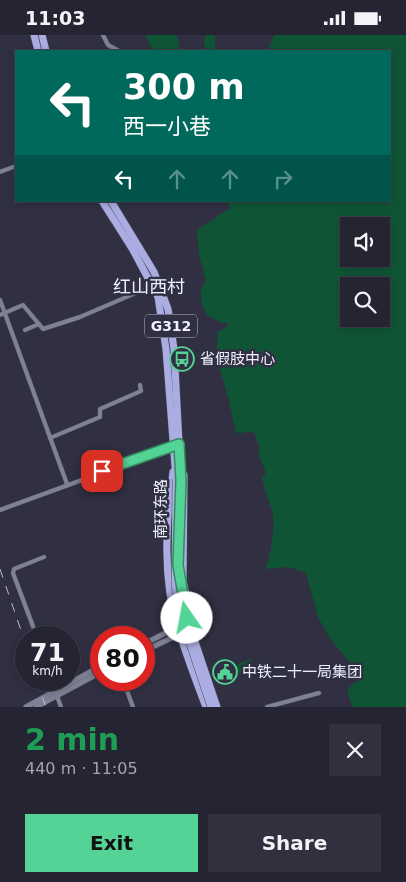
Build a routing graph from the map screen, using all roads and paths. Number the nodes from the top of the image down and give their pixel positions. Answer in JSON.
{"nodes":[{"id":1,"x":34,"y":35,"type":"edge"},
{"id":2,"x":42,"y":35,"type":"edge"},
{"id":3,"x":103,"y":35,"type":"edge"},
{"id":4,"x":38,"y":50,"type":"edge"},
{"id":5,"x":46,"y":50,"type":"edge"},
{"id":6,"x":117,"y":50,"type":"edge"},
{"id":7,"x":15,"y":165,"type":"edge"},
{"id":8,"x":0,"y":172,"type":"edge"},
{"id":9,"x":103,"y":202,"type":"edge"},
{"id":10,"x":112,"y":202,"type":"edge"},
{"id":11,"x":152,"y":286,"type":"junction"},
{"id":12,"x":0,"y":300,"type":"edge"},
{"id":13,"x":5,"y":311,"type":"junction"},
{"id":14,"x":0,"y":315,"type":"edge"},
{"id":15,"x":40,"y":324,"type":"junction"},
{"id":16,"x":25,"y":330,"type":"dead end"},
{"id":17,"x":140,"y":385,"type":"dead end"},
{"id":18,"x":50,"y":438,"type":"junction"},
{"id":19,"x":176,"y":445,"type":"junction"},
{"id":20,"x":177,"y":465,"type":"junction"},
{"id":21,"x":179,"y":480,"type":"junction"},
{"id":22,"x":67,"y":484,"type":"junction"},
{"id":23,"x":0,"y":510,"type":"edge"},
{"id":24,"x":44,"y":557,"type":"dead end"},
{"id":25,"x":193,"y":624,"type":"junction"},
{"id":26,"x":33,"y":626,"type":"edge"},
{"id":27,"x":179,"y":630,"type":"junction"},
{"id":28,"x":155,"y":640,"type":"edge"},
{"id":29,"x":155,"y":644,"type":"edge"},
{"id":30,"x":90,"y":673,"type":"edge"},
{"id":31,"x":90,"y":677,"type":"edge"},
{"id":32,"x":127,"y":691,"type":"edge"},
{"id":33,"x":57,"y":693,"type":"junction"},
{"id":34,"x":319,"y":693,"type":"dead end"},
{"id":35,"x":26,"y":707,"type":"edge"},
{"id":36,"x":36,"y":707,"type":"edge"},
{"id":37,"x":61,"y":707,"type":"edge"},
{"id":38,"x":133,"y":707,"type":"edge"},
{"id":39,"x":206,"y":707,"type":"edge"},
{"id":40,"x":211,"y":707,"type":"edge"},
{"id":41,"x":218,"y":707,"type":"edge"},
{"id":42,"x":267,"y":707,"type":"edge"}],
"edges":[{"from":1,"to":4,"type":"highway"},
{"from":2,"to":5,"type":"highway"},
{"from":3,"to":6,"type":"street"},
{"from":7,"to":8,"type":"street"},
{"from":9,"to":11,"type":"highway","name":"南环东路","number":"G312"},
{"from":10,"to":19,"type":"highway","name":"南环东路","number":"G312"},
{"from":11,"to":15,"type":"street"},
{"from":11,"to":19,"type":"highway","name":"南环东路","number":"G312"},
{"from":12,"to":13,"type":"street"},
{"from":13,"to":14,"type":"street"},
{"from":13,"to":15,"type":"street"},
{"from":13,"to":18,"type":"street"},
{"from":15,"to":16,"type":"street"},
{"from":17,"to":18,"type":"street"},
{"from":18,"to":22,"type":"street"},
{"from":19,"to":20,"type":"highway","name":"南环东路","number":"G312"},
{"from":19,"to":22,"type":"street"},
{"from":20,"to":21,"type":"highway","name":"南环东路","number":"G312"},
{"from":20,"to":25,"type":"highway"},
{"from":20,"to":27,"type":"highway"},
{"from":21,"to":40,"type":"highway","name":"南环东路","number":"G312","bridge":true},
{"from":21,"to":41,"type":"highway","name":"南环东路","number":"G312","bridge":true},
{"from":22,"to":23,"type":"street"},
{"from":24,"to":26,"type":"street"},
{"from":25,"to":27,"type":"street"},
{"from":25,"to":41,"type":"highway"},
{"from":27,"to":28,"type":"street"},
{"from":27,"to":29,"type":"street"},
{"from":27,"to":39,"type":"highway"},
{"from":30,"to":33,"type":"street"},
{"from":31,"to":33,"type":"street"},
{"from":32,"to":38,"type":"street"},
{"from":33,"to":35,"type":"street"},
{"from":33,"to":36,"type":"street"},
{"from":33,"to":37,"type":"street"},
{"from":34,"to":42,"type":"street"}]}
